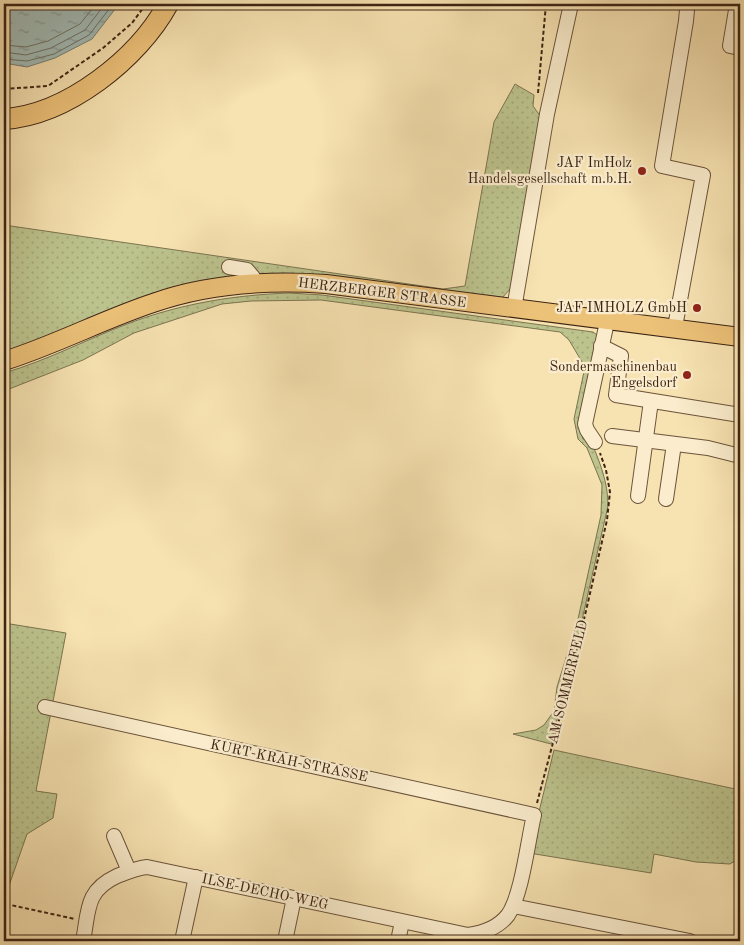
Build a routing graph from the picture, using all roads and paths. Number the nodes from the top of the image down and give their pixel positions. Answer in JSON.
{"nodes":[{"id":1,"x":146,"y":4,"type":"edge"},
{"id":2,"x":168,"y":4,"type":"edge"},
{"id":3,"x":546,"y":4,"type":"edge"},
{"id":4,"x":571,"y":4,"type":"edge"},
{"id":5,"x":685,"y":4,"type":"edge"},
{"id":6,"x":737,"y":4,"type":"edge"},
{"id":7,"x":740,"y":48,"type":"edge"},
{"id":8,"x":4,"y":89,"type":"edge"},
{"id":9,"x":549,"y":106,"type":"junction"},
{"id":10,"x":4,"y":120,"type":"edge"},
{"id":11,"x":229,"y":267,"type":"dead end"},
{"id":12,"x":255,"y":284,"type":"junction"},
{"id":13,"x":514,"y":309,"type":"junction"},
{"id":14,"x":607,"y":322,"type":"junction"},
{"id":15,"x":675,"y":327,"type":"junction"},
{"id":16,"x":740,"y":337,"type":"edge"},
{"id":17,"x":601,"y":346,"type":"junction"},
{"id":18,"x":4,"y":361,"type":"edge"},
{"id":19,"x":651,"y":401,"type":"junction"},
{"id":20,"x":740,"y":415,"type":"edge"},
{"id":21,"x":612,"y":436,"type":"dead end"},
{"id":22,"x":646,"y":441,"type":"junction"},
{"id":23,"x":595,"y":442,"type":"joint"},
{"id":24,"x":674,"y":444,"type":"junction"},
{"id":25,"x":740,"y":456,"type":"edge"},
{"id":26,"x":638,"y":496,"type":"dead end"},
{"id":27,"x":666,"y":499,"type":"dead end"},
{"id":28,"x":45,"y":708,"type":"dead end"},
{"id":29,"x":534,"y":815,"type":"junction"},
{"id":30,"x":114,"y":836,"type":"dead end"},
{"id":31,"x":129,"y":871,"type":"junction"},
{"id":32,"x":196,"y":877,"type":"junction"},
{"id":33,"x":294,"y":898,"type":"junction"},
{"id":34,"x":6,"y":904,"type":"dead end"},
{"id":35,"x":513,"y":906,"type":"junction"},
{"id":36,"x":87,"y":921,"type":"junction"},
{"id":37,"x":402,"y":922,"type":"junction"},
{"id":38,"x":83,"y":941,"type":"edge"},
{"id":39,"x":182,"y":941,"type":"edge"},
{"id":40,"x":285,"y":941,"type":"edge"},
{"id":41,"x":398,"y":941,"type":"edge"},
{"id":42,"x":690,"y":941,"type":"edge"}],
"edges":[{"from":1,"to":8,"type":"path"},
{"from":2,"to":10,"type":"highway"},
{"from":3,"to":9,"type":"path"},
{"from":4,"to":9,"type":"street"},
{"from":5,"to":15,"type":"street"},
{"from":6,"to":7,"type":"street"},
{"from":9,"to":13,"type":"street"},
{"from":11,"to":12,"type":"street"},
{"from":12,"to":13,"type":"main road","name":"HERZBERGER STRASSE"},
{"from":12,"to":18,"type":"main road","name":"HERZBERGER STRASSE"},
{"from":13,"to":14,"type":"main road","name":"HERZBERGER STRASSE"},
{"from":14,"to":15,"type":"main road","name":"HERZBERGER STRASSE"},
{"from":14,"to":17,"type":"street"},
{"from":15,"to":16,"type":"main road","name":"HERZBERGER STRASSE"},
{"from":17,"to":19,"type":"street"},
{"from":17,"to":23,"type":"street"},
{"from":19,"to":20,"type":"street"},
{"from":19,"to":22,"type":"street"},
{"from":21,"to":22,"type":"street"},
{"from":22,"to":24,"type":"street"},
{"from":22,"to":26,"type":"street"},
{"from":23,"to":29,"type":"path","name":"AM SOMMERFELD"},
{"from":24,"to":25,"type":"street"},
{"from":24,"to":27,"type":"street"},
{"from":28,"to":29,"type":"street","name":"KURT-KRAH-STRASSE"},
{"from":29,"to":35,"type":"street"},
{"from":30,"to":31,"type":"street"},
{"from":31,"to":32,"type":"street","name":"ILSE-DECHO-WEG"},
{"from":31,"to":36,"type":"street","name":"ILSE-DECHO-WEG"},
{"from":32,"to":33,"type":"street","name":"ILSE-DECHO-WEG"},
{"from":32,"to":39,"type":"street"},
{"from":33,"to":37,"type":"street","name":"ILSE-DECHO-WEG"},
{"from":33,"to":40,"type":"street"},
{"from":34,"to":36,"type":"path"},
{"from":35,"to":37,"type":"street"},
{"from":35,"to":42,"type":"street"},
{"from":36,"to":38,"type":"street","name":"ILSE-DECHO-WEG"},
{"from":37,"to":41,"type":"street"}]}
